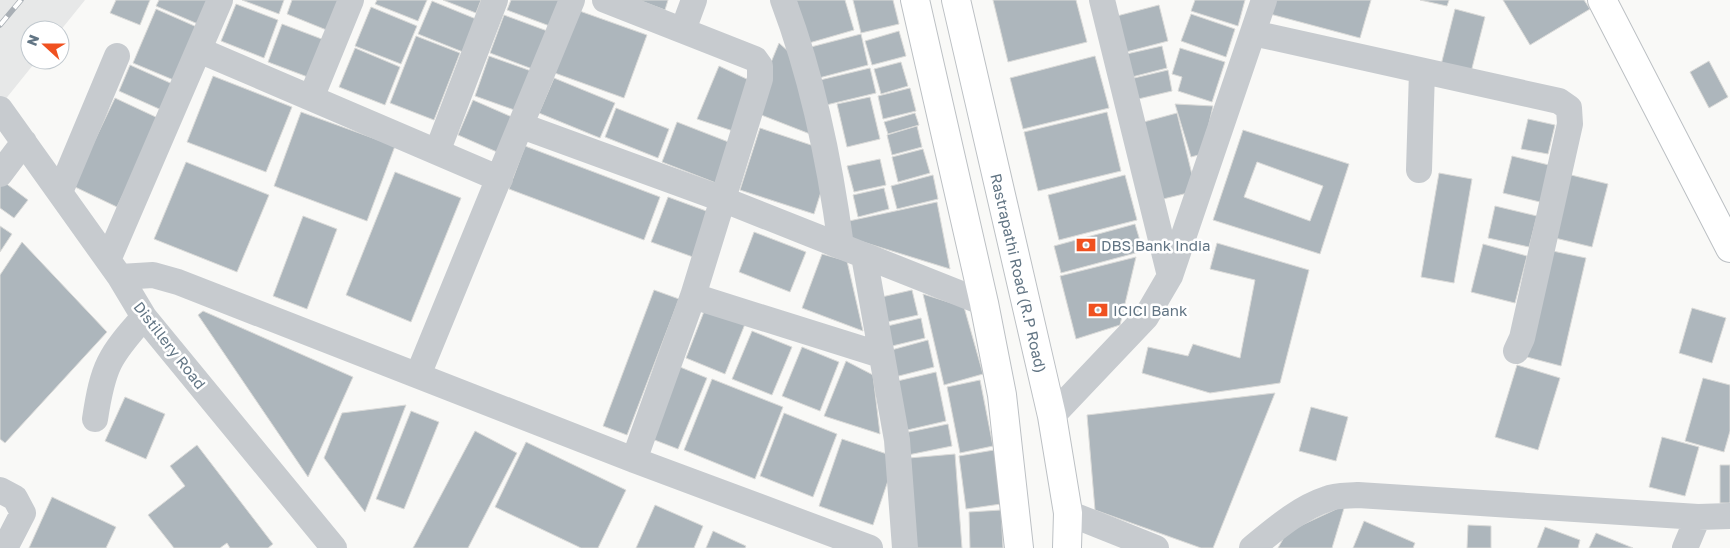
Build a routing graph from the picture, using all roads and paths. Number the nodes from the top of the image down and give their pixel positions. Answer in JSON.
{"nodes":[{"id":1,"x":220,"y":0,"type":"edge"},
{"id":2,"x":351,"y":0,"type":"edge"},
{"id":3,"x":495,"y":0,"type":"edge"},
{"id":4,"x":572,"y":0,"type":"edge"},
{"id":5,"x":605,"y":0,"type":"edge"},
{"id":6,"x":694,"y":0,"type":"edge"},
{"id":7,"x":783,"y":0,"type":"edge"},
{"id":8,"x":916,"y":0,"type":"edge"},
{"id":9,"x":956,"y":0,"type":"edge"},
{"id":10,"x":1102,"y":0,"type":"edge"},
{"id":11,"x":1264,"y":0,"type":"edge"},
{"id":12,"x":1602,"y":0,"type":"edge"},
{"id":13,"x":683,"y":30,"type":"junction"},
{"id":14,"x":1253,"y":33,"type":"junction"},
{"id":15,"x":199,"y":50,"type":"junction"},
{"id":16,"x":118,"y":56,"type":"dead end"},
{"id":17,"x":1422,"y":70,"type":"junction"},
{"id":18,"x":311,"y":98,"type":"junction"},
{"id":19,"x":0,"y":109,"type":"edge"},
{"id":20,"x":522,"y":126,"type":"junction"},
{"id":21,"x":24,"y":142,"type":"junction"},
{"id":22,"x":437,"y":152,"type":"junction"},
{"id":23,"x":1419,"y":170,"type":"dead end"},
{"id":24,"x":0,"y":174,"type":"edge"},
{"id":25,"x":500,"y":178,"type":"junction"},
{"id":26,"x":60,"y":192,"type":"junction"},
{"id":27,"x":722,"y":199,"type":"junction"},
{"id":28,"x":1722,"y":216,"type":"edge"},
{"id":29,"x":1730,"y":248,"type":"edge"},
{"id":30,"x":852,"y":251,"type":"junction"},
{"id":31,"x":114,"y":268,"type":"junction"},
{"id":32,"x":1170,"y":276,"type":"junction"},
{"id":33,"x":693,"y":296,"type":"junction"},
{"id":34,"x":984,"y":303,"type":"junction"},
{"id":35,"x":144,"y":317,"type":"junction"},
{"id":36,"x":1516,"y":351,"type":"dead end"},
{"id":37,"x":881,"y":355,"type":"junction"},
{"id":38,"x":418,"y":375,"type":"junction"},
{"id":39,"x":1052,"y":416,"type":"junction"},
{"id":40,"x":95,"y":419,"type":"dead end"},
{"id":41,"x":634,"y":460,"type":"junction"},
{"id":42,"x":0,"y":490,"type":"edge"},
{"id":43,"x":1068,"y":513,"type":"junction"},
{"id":44,"x":1730,"y":516,"type":"edge"},
{"id":45,"x":1698,"y":517,"type":"junction"},
{"id":46,"x":5,"y":548,"type":"edge"},
{"id":47,"x":334,"y":548,"type":"edge"},
{"id":48,"x":870,"y":548,"type":"edge"},
{"id":49,"x":905,"y":548,"type":"edge"},
{"id":50,"x":1019,"y":548,"type":"edge"},
{"id":51,"x":1067,"y":548,"type":"edge"},
{"id":52,"x":1156,"y":548,"type":"edge"},
{"id":53,"x":1252,"y":548,"type":"edge"},
{"id":54,"x":1685,"y":548,"type":"edge"}],
"edges":[{"from":1,"to":15,"type":"street"},
{"from":2,"to":18,"type":"street"},
{"from":3,"to":22,"type":"street"},
{"from":4,"to":20,"type":"street"},
{"from":5,"to":13,"type":"street"},
{"from":6,"to":13,"type":"street"},
{"from":7,"to":30,"type":"street"},
{"from":8,"to":34,"type":"main road"},
{"from":9,"to":39,"type":"main road","name":"Rastrapathi Road (R.P Road)"},
{"from":10,"to":32,"type":"street"},
{"from":11,"to":14,"type":"street"},
{"from":12,"to":28,"type":"main road"},
{"from":13,"to":27,"type":"street"},
{"from":14,"to":17,"type":"street"},
{"from":14,"to":32,"type":"street"},
{"from":15,"to":18,"type":"street"},
{"from":15,"to":31,"type":"street"},
{"from":16,"to":26,"type":"street"},
{"from":17,"to":23,"type":"street"},
{"from":17,"to":36,"type":"street"},
{"from":18,"to":22,"type":"street"},
{"from":19,"to":21,"type":"street","name":"Distillery Road"},
{"from":20,"to":25,"type":"street"},
{"from":20,"to":27,"type":"street"},
{"from":21,"to":24,"type":"street"},
{"from":21,"to":26,"type":"street","name":"Distillery Road"},
{"from":22,"to":25,"type":"street"},
{"from":25,"to":38,"type":"street"},
{"from":26,"to":31,"type":"street","name":"Distillery Road"},
{"from":27,"to":30,"type":"street"},
{"from":27,"to":33,"type":"street"},
{"from":28,"to":29,"type":"main road"},
{"from":30,"to":34,"type":"street"},
{"from":30,"to":37,"type":"street"},
{"from":31,"to":35,"type":"street","name":"Distillery Road"},
{"from":31,"to":38,"type":"street"},
{"from":32,"to":39,"type":"street"},
{"from":33,"to":37,"type":"street"},
{"from":33,"to":41,"type":"street"},
{"from":34,"to":50,"type":"main road"},
{"from":35,"to":40,"type":"street"},
{"from":35,"to":47,"type":"street","name":"Distillery Road"},
{"from":37,"to":49,"type":"street"},
{"from":38,"to":41,"type":"street"},
{"from":39,"to":43,"type":"main road","name":"Rastrapathi Road (R.P Road)"},
{"from":41,"to":48,"type":"street"},
{"from":42,"to":46,"type":"street"},
{"from":43,"to":51,"type":"main road","name":"Rastrapathi Road (R.P Road)"},
{"from":43,"to":52,"type":"street"},
{"from":44,"to":45,"type":"street"},
{"from":45,"to":53,"type":"street"},
{"from":45,"to":54,"type":"street"}]}
